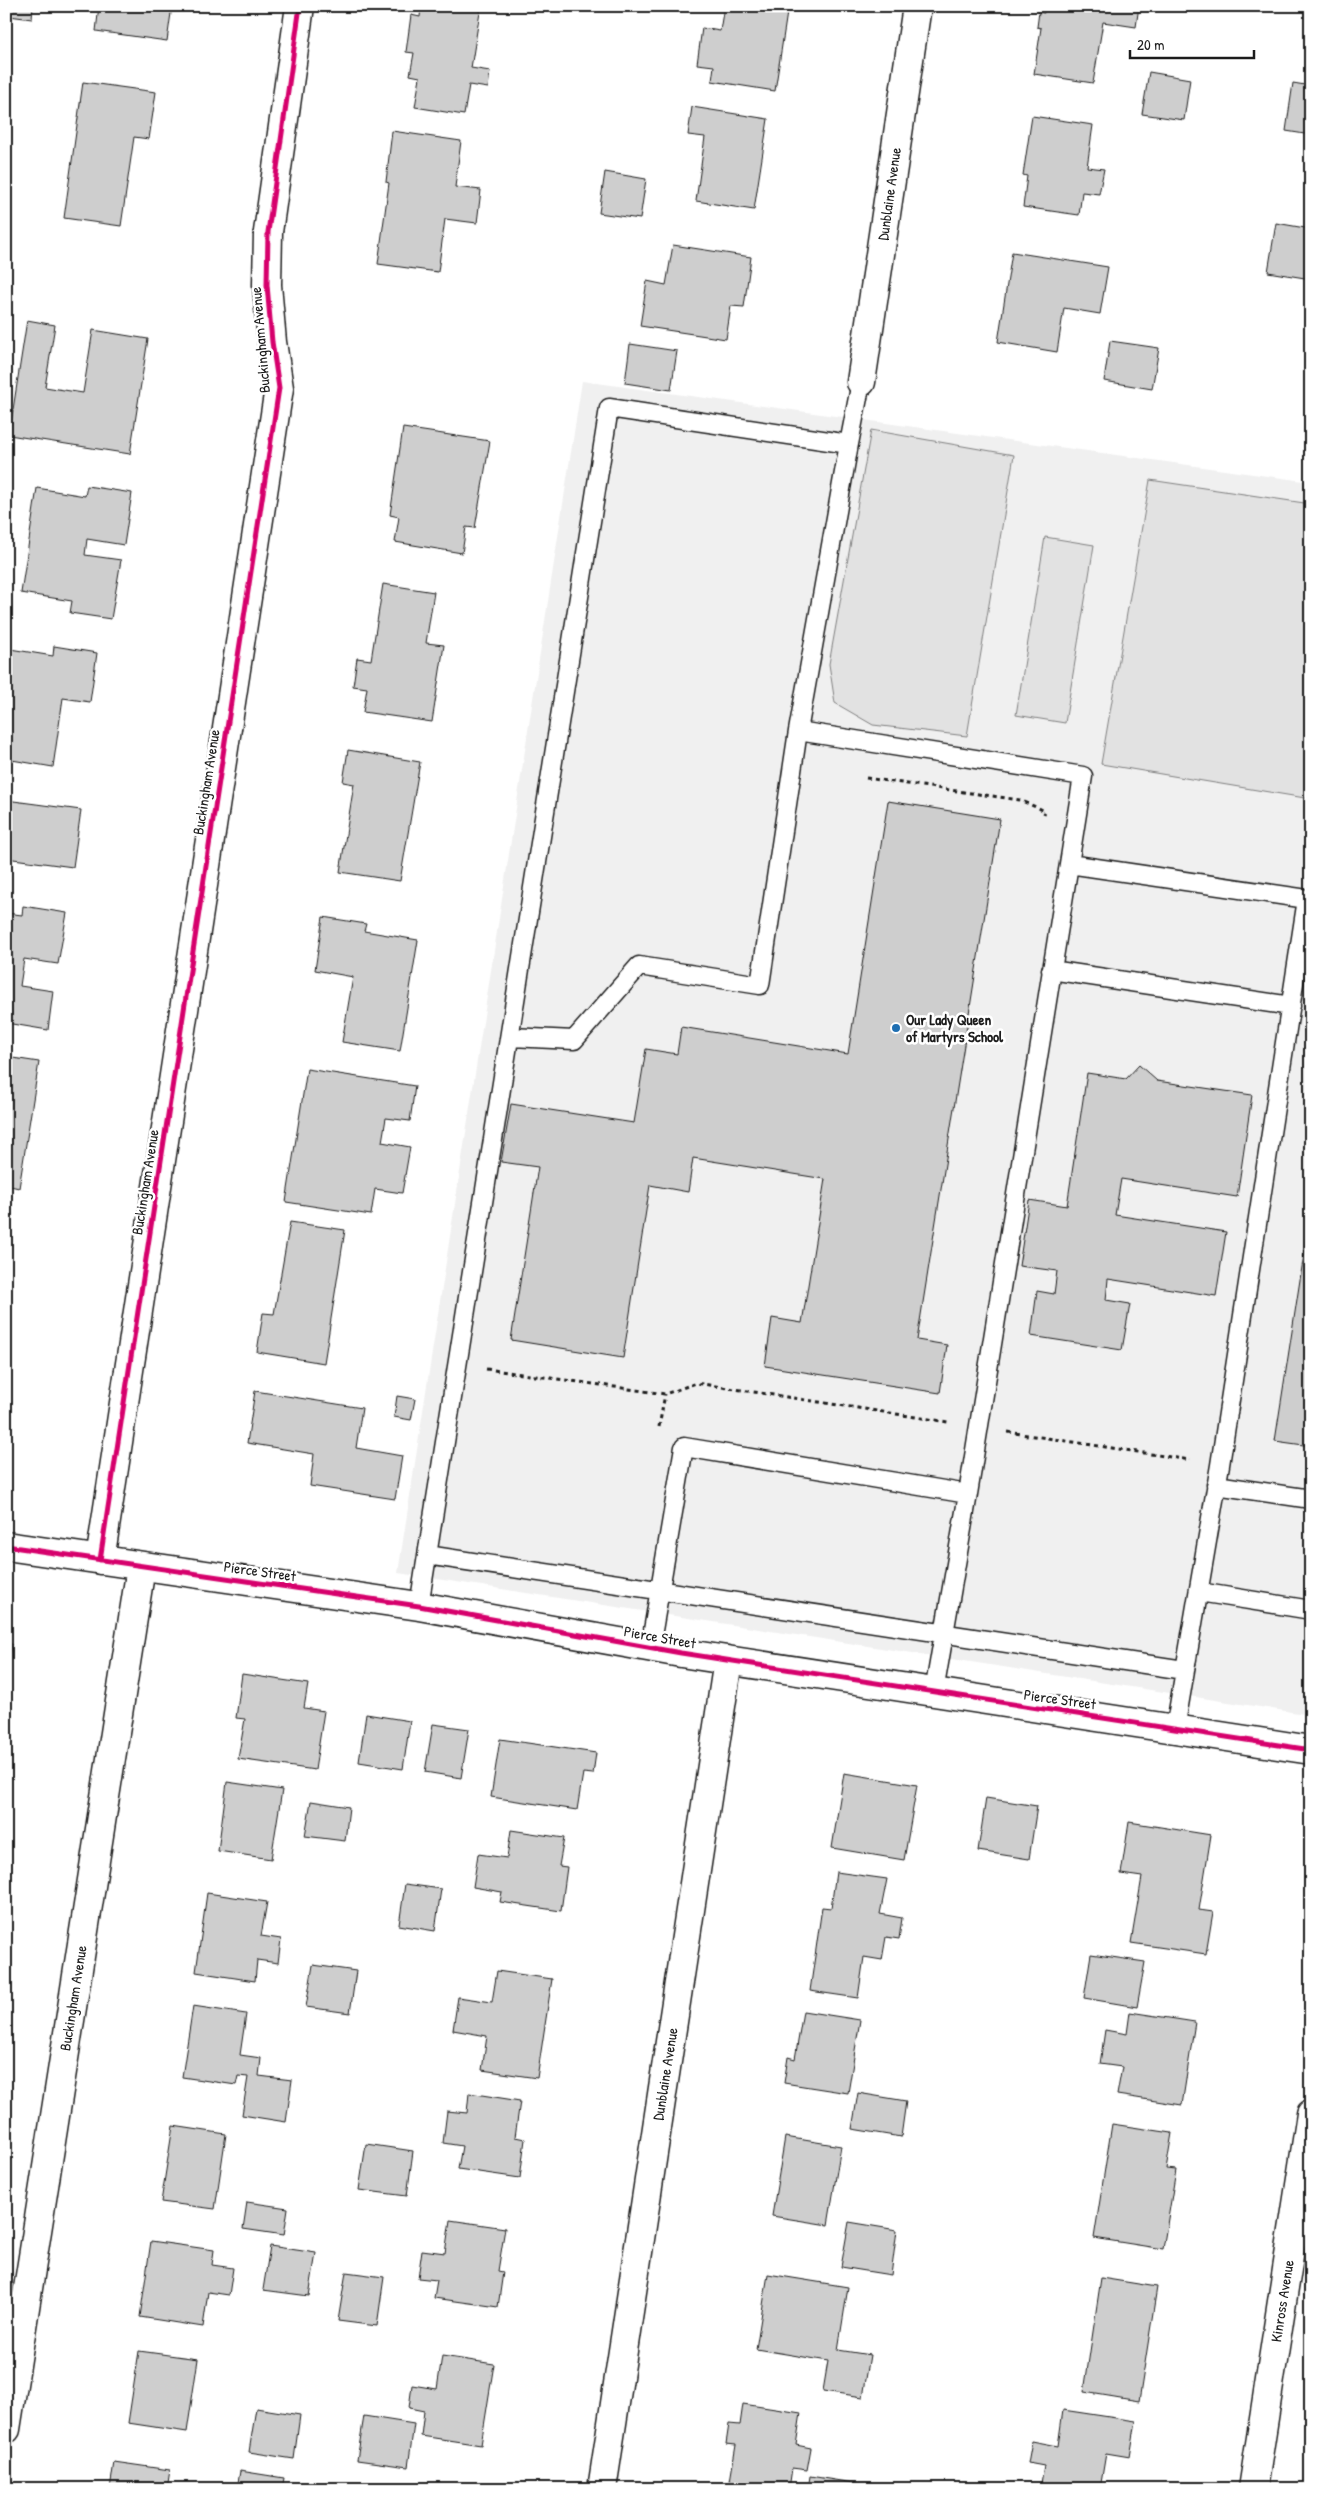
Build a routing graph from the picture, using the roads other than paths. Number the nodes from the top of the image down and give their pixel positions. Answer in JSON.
{"nodes":[{"id":1,"x":300,"y":6,"type":"edge"},
{"id":2,"x":917,"y":6,"type":"edge"},
{"id":3,"x":861,"y":382,"type":"joint"},
{"id":4,"x":849,"y":444,"type":"junction"},
{"id":5,"x":798,"y":732,"type":"junction"},
{"id":6,"x":1069,"y":864,"type":"junction"},
{"id":7,"x":1051,"y":970,"type":"junction"},
{"id":8,"x":1291,"y":1006,"type":"junction"},
{"id":9,"x":511,"y":1037,"type":"junction"},
{"id":10,"x":1216,"y":1486,"type":"junction"},
{"id":11,"x":968,"y":1494,"type":"junction"},
{"id":12,"x":1311,"y":1500,"type":"edge"},
{"id":13,"x":6,"y":1546,"type":"edge"},
{"id":14,"x":427,"y":1555,"type":"junction"},
{"id":15,"x":100,"y":1560,"type":"junction"},
{"id":16,"x":141,"y":1567,"type":"junction"},
{"id":17,"x":658,"y":1589,"type":"junction"},
{"id":18,"x":1198,"y":1592,"type":"junction"},
{"id":19,"x":419,"y":1606,"type":"junction"},
{"id":20,"x":1311,"y":1610,"type":"edge"},
{"id":21,"x":944,"y":1633,"type":"junction"},
{"id":22,"x":650,"y":1648,"type":"junction"},
{"id":23,"x":728,"y":1660,"type":"junction"},
{"id":24,"x":1184,"y":1670,"type":"junction"},
{"id":25,"x":934,"y":1692,"type":"junction"},
{"id":26,"x":1175,"y":1728,"type":"junction"},
{"id":27,"x":1311,"y":1750,"type":"edge"},
{"id":28,"x":1311,"y":2114,"type":"edge"},
{"id":29,"x":6,"y":2429,"type":"edge"},
{"id":30,"x":602,"y":2489,"type":"edge"},
{"id":31,"x":1252,"y":2489,"type":"edge"}],
"edges":[{"from":1,"to":15,"type":"street","name":"Buckingham Avenue"},
{"from":2,"to":3,"type":"street","name":"Dunblaine Avenue"},
{"from":3,"to":4,"type":"lane"},
{"from":4,"to":5,"type":"lane"},
{"from":4,"to":9,"type":"lane"},
{"from":5,"to":6,"type":"lane"},
{"from":5,"to":9,"type":"lane"},
{"from":6,"to":7,"type":"lane"},
{"from":6,"to":8,"type":"lane"},
{"from":7,"to":8,"type":"lane"},
{"from":7,"to":11,"type":"lane"},
{"from":8,"to":10,"type":"lane"},
{"from":9,"to":14,"type":"lane"},
{"from":10,"to":12,"type":"lane"},
{"from":10,"to":18,"type":"lane"},
{"from":11,"to":17,"type":"lane"},
{"from":11,"to":21,"type":"lane"},
{"from":13,"to":15,"type":"street","name":"Pierce Street"},
{"from":14,"to":17,"type":"lane"},
{"from":14,"to":19,"type":"lane"},
{"from":15,"to":16,"type":"street","name":"Pierce Street"},
{"from":16,"to":19,"type":"street","name":"Pierce Street"},
{"from":16,"to":29,"type":"street","name":"Buckingham Avenue"},
{"from":17,"to":21,"type":"lane"},
{"from":17,"to":22,"type":"lane"},
{"from":18,"to":20,"type":"lane"},
{"from":18,"to":24,"type":"lane"},
{"from":19,"to":22,"type":"street","name":"Pierce Street"},
{"from":21,"to":24,"type":"lane"},
{"from":21,"to":25,"type":"lane"},
{"from":22,"to":23,"type":"street","name":"Pierce Street"},
{"from":23,"to":25,"type":"street","name":"Pierce Street"},
{"from":23,"to":30,"type":"street","name":"Dunblaine Avenue"},
{"from":24,"to":26,"type":"lane"},
{"from":25,"to":26,"type":"street","name":"Pierce Street"},
{"from":26,"to":27,"type":"street","name":"Pierce Street"},
{"from":28,"to":31,"type":"street","name":"Kinross Avenue"}]}
